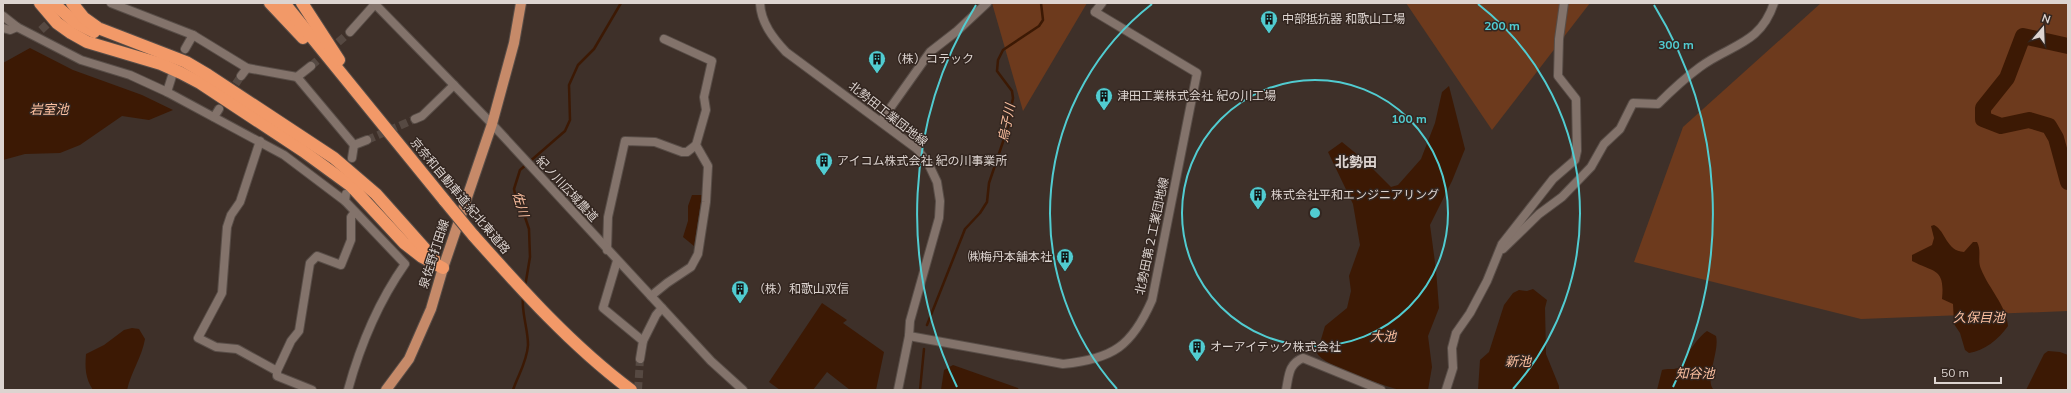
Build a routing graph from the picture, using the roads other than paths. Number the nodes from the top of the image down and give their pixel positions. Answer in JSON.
{"nodes":[{"id":1,"x":40,"y":3,"type":"edge"},
{"id":2,"x":53,"y":3,"type":"edge"},
{"id":3,"x":72,"y":3,"type":"edge"},
{"id":4,"x":111,"y":3,"type":"edge"},
{"id":5,"x":270,"y":3,"type":"edge"},
{"id":6,"x":284,"y":3,"type":"edge"},
{"id":7,"x":302,"y":3,"type":"edge"},
{"id":8,"x":374,"y":3,"type":"edge"},
{"id":9,"x":521,"y":3,"type":"edge"},
{"id":10,"x":760,"y":3,"type":"edge"},
{"id":11,"x":987,"y":3,"type":"edge"},
{"id":12,"x":1102,"y":3,"type":"edge"},
{"id":13,"x":1564,"y":3,"type":"edge"},
{"id":14,"x":1774,"y":3,"type":"edge"},
{"id":15,"x":3,"y":16,"type":"edge"},
{"id":16,"x":17,"y":27,"type":"junction"},
{"id":17,"x":3,"y":28,"type":"edge"},
{"id":18,"x":41,"y":30,"type":"tunnel mouth"},
{"id":19,"x":350,"y":32,"type":"tunnel mouth"},
{"id":20,"x":34,"y":35,"type":"junction"},
{"id":21,"x":193,"y":36,"type":"junction"},
{"id":22,"x":664,"y":39,"type":"dead end"},
{"id":23,"x":140,"y":44,"type":"junction"},
{"id":24,"x":185,"y":49,"type":"dead end"},
{"id":25,"x":311,"y":66,"type":"tunnel mouth"},
{"id":26,"x":247,"y":68,"type":"junction"},
{"id":27,"x":172,"y":76,"type":"dead end"},
{"id":28,"x":241,"y":76,"type":"tunnel mouth"},
{"id":29,"x":297,"y":77,"type":"junction"},
{"id":30,"x":454,"y":84,"type":"junction"},
{"id":31,"x":167,"y":92,"type":"junction"},
{"id":32,"x":368,"y":108,"type":"junction"},
{"id":33,"x":219,"y":109,"type":"dead end"},
{"id":34,"x":214,"y":117,"type":"junction"},
{"id":35,"x":415,"y":119,"type":"tunnel mouth"},
{"id":36,"x":881,"y":121,"type":"junction"},
{"id":37,"x":492,"y":124,"type":"junction"},
{"id":38,"x":367,"y":140,"type":"tunnel mouth"},
{"id":39,"x":260,"y":141,"type":"junction"},
{"id":40,"x":354,"y":145,"type":"junction"},
{"id":41,"x":696,"y":145,"type":"junction"},
{"id":42,"x":352,"y":158,"type":"dead end"},
{"id":43,"x":430,"y":182,"type":"junction"},
{"id":44,"x":355,"y":212,"type":"junction"},
{"id":45,"x":607,"y":250,"type":"junction"},
{"id":46,"x":1497,"y":255,"type":"junction"},
{"id":47,"x":617,"y":261,"type":"junction"},
{"id":48,"x":442,"y":268,"type":"junction"},
{"id":49,"x":651,"y":296,"type":"junction"},
{"id":50,"x":662,"y":308,"type":"junction"},
{"id":51,"x":909,"y":336,"type":"junction"},
{"id":52,"x":642,"y":341,"type":"junction"},
{"id":53,"x":640,"y":359,"type":"tunnel mouth"},
{"id":54,"x":277,"y":371,"type":"junction"},
{"id":55,"x":312,"y":390,"type":"edge"},
{"id":56,"x":348,"y":390,"type":"edge"},
{"id":57,"x":386,"y":390,"type":"edge"},
{"id":58,"x":631,"y":390,"type":"edge"},
{"id":59,"x":743,"y":390,"type":"edge"},
{"id":60,"x":898,"y":390,"type":"edge"},
{"id":61,"x":1286,"y":390,"type":"edge"},
{"id":62,"x":1381,"y":390,"type":"edge"},
{"id":63,"x":1446,"y":390,"type":"edge"}],
"edges":[{"from":1,"to":48,"type":"highway"},
{"from":2,"to":23,"type":"highway"},
{"from":3,"to":23,"type":"highway"},
{"from":4,"to":21,"type":"street"},
{"from":5,"to":32,"type":"highway"},
{"from":6,"to":32,"type":"highway","name":"京奈和自動車道;紀北東道路"},
{"from":7,"to":43,"type":"highway"},
{"from":8,"to":19,"type":"street"},
{"from":8,"to":30,"type":"street","name":"紀ノ川広域農道"},
{"from":9,"to":37,"type":"main road","name":"泉佐野打田線"},
{"from":10,"to":36,"type":"street","name":"北勢田工業団地線"},
{"from":11,"to":36,"type":"street"},
{"from":12,"to":51,"type":"street","name":"北勢田第２工業団地線"},
{"from":13,"to":46,"type":"street"},
{"from":14,"to":46,"type":"street"},
{"from":15,"to":16,"type":"street"},
{"from":16,"to":17,"type":"street"},
{"from":16,"to":20,"type":"street"},
{"from":18,"to":20,"type":"street"},
{"from":20,"to":31,"type":"street"},
{"from":21,"to":24,"type":"street"},
{"from":21,"to":26,"type":"street"},
{"from":22,"to":41,"type":"street"},
{"from":23,"to":48,"type":"highway"},
{"from":25,"to":29,"type":"street"},
{"from":26,"to":28,"type":"street"},
{"from":26,"to":29,"type":"street"},
{"from":27,"to":31,"type":"street"},
{"from":29,"to":40,"type":"street"},
{"from":30,"to":35,"type":"street"},
{"from":30,"to":37,"type":"street","name":"紀ノ川広域農道"},
{"from":31,"to":34,"type":"street"},
{"from":32,"to":43,"type":"highway","name":"京奈和自動車道;紀北東道路"},
{"from":33,"to":34,"type":"street"},
{"from":34,"to":39,"type":"street"},
{"from":36,"to":51,"type":"street","name":"北勢田工業団地線"},
{"from":37,"to":45,"type":"street","name":"紀ノ川広域農道"},
{"from":37,"to":48,"type":"main road","name":"泉佐野打田線"},
{"from":38,"to":40,"type":"street"},
{"from":39,"to":44,"type":"street"},
{"from":39,"to":54,"type":"street"},
{"from":40,"to":42,"type":"street"},
{"from":41,"to":45,"type":"street"},
{"from":41,"to":49,"type":"street"},
{"from":43,"to":58,"type":"highway","name":"京奈和自動車道;紀北東道路","bridge":true},
{"from":44,"to":54,"type":"street"},
{"from":44,"to":56,"type":"street"},
{"from":45,"to":47,"type":"street","name":"紀ノ川広域農道"},
{"from":46,"to":63,"type":"street"},
{"from":47,"to":49,"type":"street","name":"紀ノ川広域農道"},
{"from":47,"to":52,"type":"street"},
{"from":48,"to":57,"type":"main road","name":"泉佐野打田線"},
{"from":49,"to":50,"type":"street","name":"紀ノ川広域農道"},
{"from":50,"to":52,"type":"street"},
{"from":50,"to":59,"type":"street","name":"紀ノ川広域農道"},
{"from":51,"to":60,"type":"street","name":"北勢田工業団地線"},
{"from":52,"to":53,"type":"street"},
{"from":54,"to":55,"type":"street"},
{"from":61,"to":62,"type":"street"}]}
